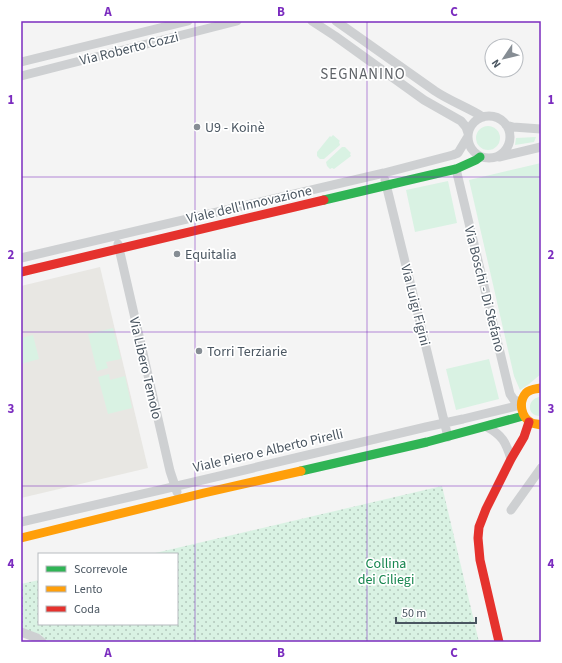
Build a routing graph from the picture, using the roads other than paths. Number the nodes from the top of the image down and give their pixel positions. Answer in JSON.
{"nodes":[{"id":1,"x":188,"y":21,"type":"edge"},
{"id":2,"x":237,"y":21,"type":"edge"},
{"id":3,"x":312,"y":21,"type":"edge"},
{"id":4,"x":336,"y":21,"type":"edge"},
{"id":5,"x":21,"y":62,"type":"edge"},
{"id":6,"x":21,"y":76,"type":"edge"},
{"id":7,"x":483,"y":117,"type":"junction"},
{"id":8,"x":506,"y":125,"type":"junction"},
{"id":9,"x":541,"y":130,"type":"edge"},
{"id":10,"x":468,"y":135,"type":"junction"},
{"id":11,"x":541,"y":147,"type":"edge"},
{"id":12,"x":480,"y":157,"type":"junction"},
{"id":13,"x":496,"y":157,"type":"junction"},
{"id":14,"x":456,"y":169,"type":"junction"},
{"id":15,"x":384,"y":173,"type":"junction"},
{"id":16,"x":387,"y":186,"type":"junction"},
{"id":17,"x":116,"y":236,"type":"junction"},
{"id":18,"x":119,"y":249,"type":"junction"},
{"id":19,"x":21,"y":258,"type":"edge"},
{"id":20,"x":21,"y":272,"type":"edge"},
{"id":21,"x":541,"y":388,"type":"edge"},
{"id":22,"x":521,"y":404,"type":"junction"},
{"id":23,"x":526,"y":419,"type":"junction"},
{"id":24,"x":445,"y":423,"type":"junction"},
{"id":25,"x":541,"y":425,"type":"edge"},
{"id":26,"x":486,"y":427,"type":"junction"},
{"id":27,"x":448,"y":437,"type":"junction"},
{"id":28,"x":511,"y":458,"type":"junction"},
{"id":29,"x":541,"y":468,"type":"edge"},
{"id":30,"x":176,"y":486,"type":"junction"},
{"id":31,"x":179,"y":499,"type":"junction"},
{"id":32,"x":511,"y":510,"type":"dead end"},
{"id":33,"x":21,"y":522,"type":"edge"},
{"id":34,"x":21,"y":538,"type":"edge"},
{"id":35,"x":21,"y":632,"type":"edge"},
{"id":36,"x":42,"y":642,"type":"edge"},
{"id":37,"x":499,"y":642,"type":"edge"}],
"edges":[{"from":1,"to":5,"type":"street","name":"Via Roberto Cozzi"},
{"from":2,"to":6,"type":"street","name":"Via Roberto Cozzi"},
{"from":3,"to":10,"type":"street"},
{"from":4,"to":7,"type":"street"},
{"from":7,"to":8,"type":"street"},
{"from":7,"to":10,"type":"street"},
{"from":8,"to":9,"type":"street"},
{"from":8,"to":13,"type":"street"},
{"from":10,"to":12,"type":"street"},
{"from":10,"to":15,"type":"street","name":"Viale dell'Innovazione"},
{"from":11,"to":13,"type":"street"},
{"from":12,"to":13,"type":"street"},
{"from":12,"to":14,"type":"street","name":"Viale dell'Innovazione"},
{"from":14,"to":16,"type":"street","name":"Viale dell'Innovazione"},
{"from":14,"to":22,"type":"street","name":"Via Boschi - Di Stefano"},
{"from":15,"to":16,"type":"street","name":"Via Luigi Figini"},
{"from":15,"to":17,"type":"street","name":"Viale dell'Innovazione"},
{"from":16,"to":18,"type":"street","name":"Viale dell'Innovazione"},
{"from":16,"to":24,"type":"street","name":"Via Luigi Figini"},
{"from":17,"to":18,"type":"street","name":"Via Libero Temolo"},
{"from":17,"to":19,"type":"street","name":"Viale dell'Innovazione"},
{"from":18,"to":20,"type":"street","name":"Viale dell'Innovazione"},
{"from":18,"to":30,"type":"street","name":"Via Libero Temolo"},
{"from":21,"to":22,"type":"street"},
{"from":22,"to":23,"type":"street"},
{"from":22,"to":24,"type":"street","name":"Viale Piero e Alberto Pirelli"},
{"from":23,"to":25,"type":"street"},
{"from":23,"to":26,"type":"street","name":"Viale Piero e Alberto Pirelli"},
{"from":23,"to":28,"type":"street"},
{"from":24,"to":27,"type":"street","name":"Via Luigi Figini"},
{"from":24,"to":30,"type":"street","name":"Viale Piero e Alberto Pirelli"},
{"from":26,"to":27,"type":"street","name":"Viale Piero e Alberto Pirelli"},
{"from":26,"to":28,"type":"street"},
{"from":27,"to":31,"type":"street","name":"Viale Piero e Alberto Pirelli"},
{"from":28,"to":37,"type":"street"},
{"from":29,"to":32,"type":"street"},
{"from":30,"to":31,"type":"street","name":"Via Libero Temolo"},
{"from":30,"to":33,"type":"street","name":"Viale Piero e Alberto Pirelli"},
{"from":31,"to":34,"type":"street","name":"Viale Piero e Alberto Pirelli"},
{"from":35,"to":36,"type":"street"}]}
